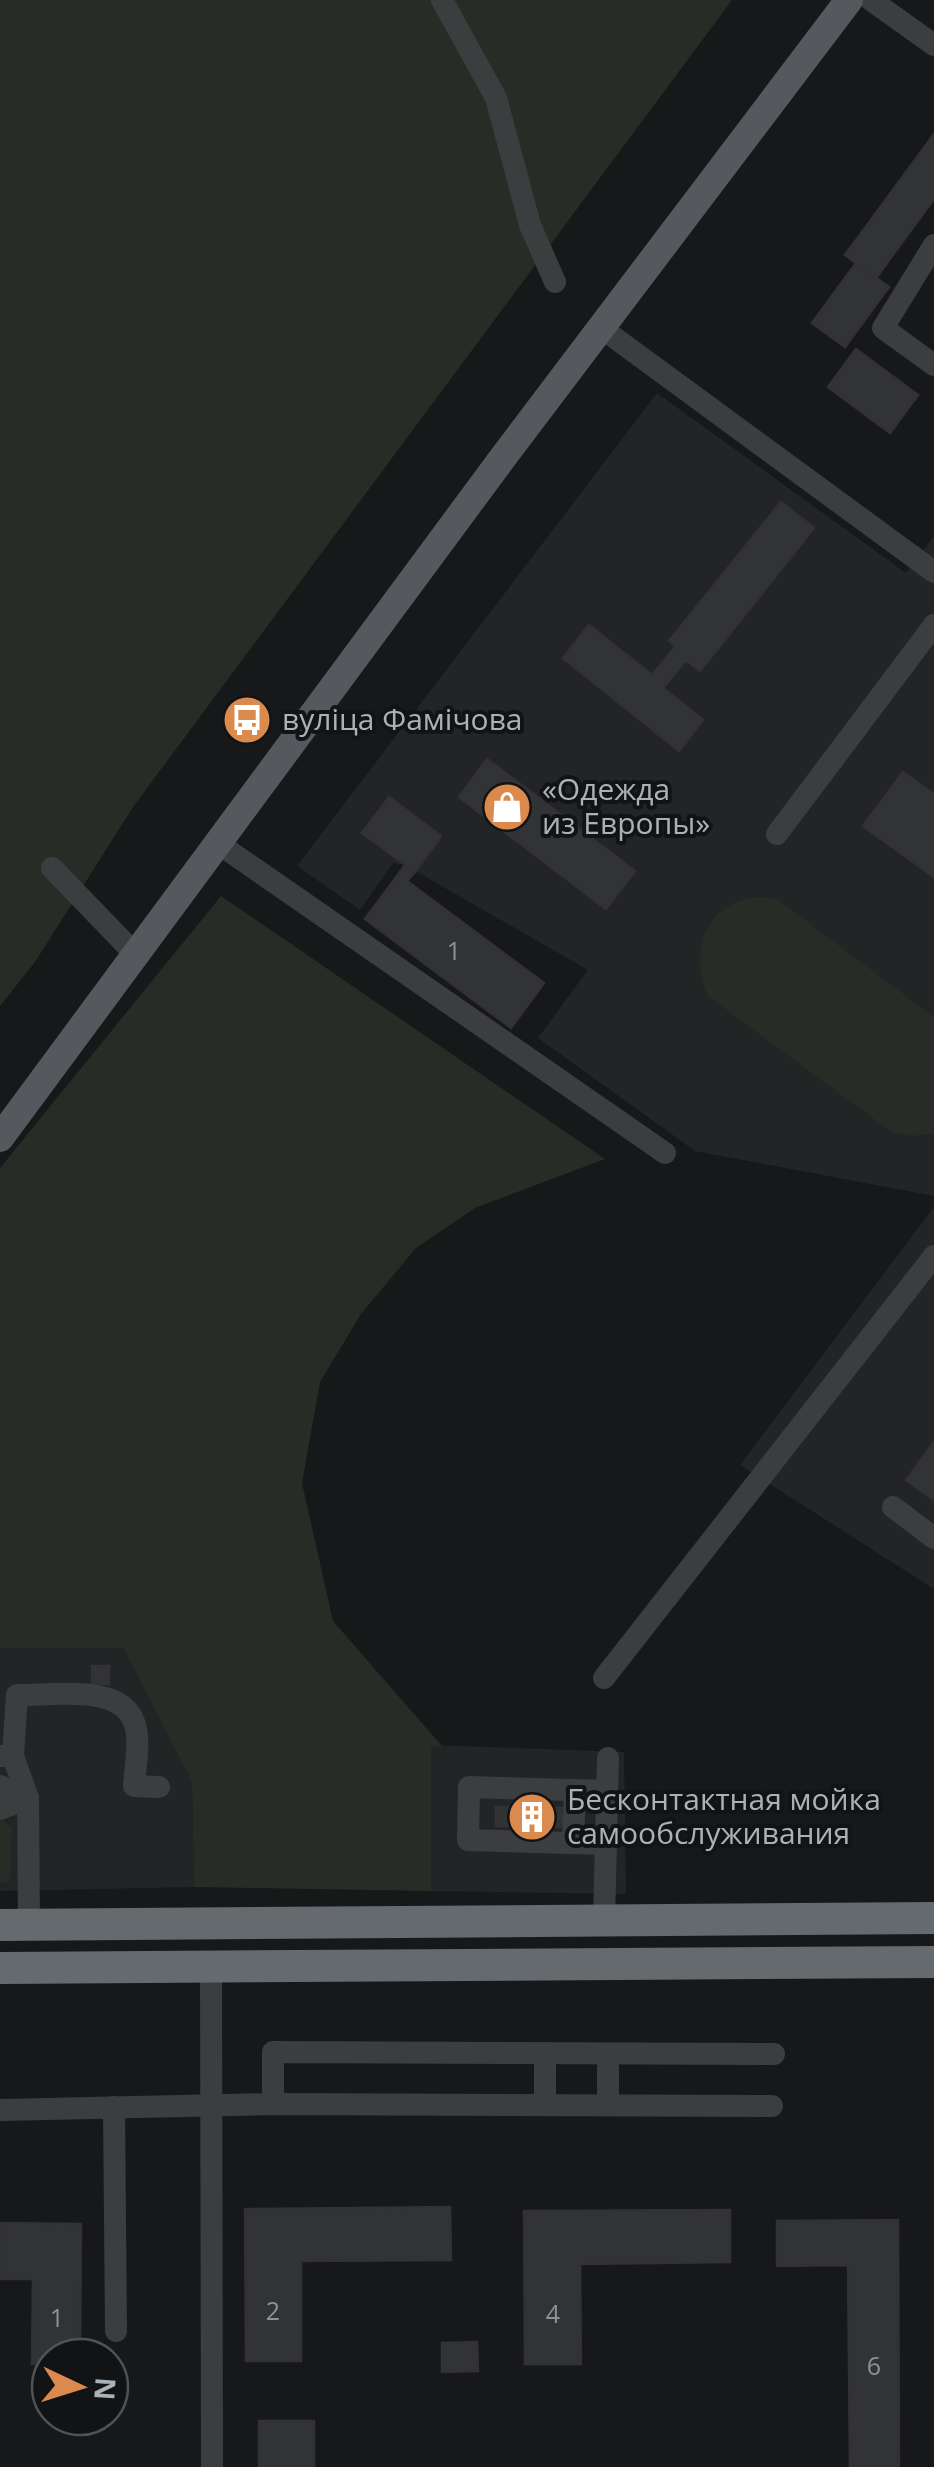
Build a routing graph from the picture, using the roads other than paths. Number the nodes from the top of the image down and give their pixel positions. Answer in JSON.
{"nodes":[{"id":1,"x":442,"y":0,"type":"edge"},
{"id":2,"x":849,"y":0,"type":"edge"},
{"id":3,"x":870,"y":0,"type":"edge"},
{"id":4,"x":934,"y":46,"type":"edge"},
{"id":5,"x":934,"y":245,"type":"edge"},
{"id":6,"x":556,"y":282,"type":"dead end"},
{"id":7,"x":600,"y":327,"type":"junction"},
{"id":8,"x":934,"y":365,"type":"edge"},
{"id":9,"x":934,"y":572,"type":"edge"},
{"id":10,"x":934,"y":625,"type":"edge"},
{"id":11,"x":776,"y":834,"type":"dead end"},
{"id":12,"x":218,"y":844,"type":"junction"},
{"id":13,"x":52,"y":868,"type":"dead end"},
{"id":14,"x":136,"y":955,"type":"junction"},
{"id":15,"x":0,"y":1138,"type":"edge"},
{"id":16,"x":665,"y":1153,"type":"dead end"},
{"id":17,"x":934,"y":1256,"type":"edge"},
{"id":18,"x":894,"y":1506,"type":"dead end"},
{"id":19,"x":934,"y":1538,"type":"edge"},
{"id":20,"x":604,"y":1678,"type":"dead end"},
{"id":21,"x":608,"y":1758,"type":"dead end"},
{"id":22,"x":4,"y":1762,"type":"edge"},
{"id":23,"x":0,"y":1786,"type":"edge"},
{"id":24,"x":159,"y":1787,"type":"dead end"},
{"id":25,"x":574,"y":1790,"type":"junction"},
{"id":26,"x":607,"y":1791,"type":"junction"},
{"id":27,"x":28,"y":1798,"type":"junction"},
{"id":28,"x":0,"y":1799,"type":"edge"},
{"id":29,"x":0,"y":1810,"type":"edge"},
{"id":30,"x":573,"y":1843,"type":"junction"},
{"id":31,"x":606,"y":1844,"type":"junction"},
{"id":32,"x":934,"y":1918,"type":"edge"},
{"id":33,"x":604,"y":1922,"type":"junction"},
{"id":34,"x":14,"y":1925,"type":"edge"},
{"id":35,"x":934,"y":1962,"type":"edge"},
{"id":36,"x":0,"y":1968,"type":"edge"},
{"id":37,"x":211,"y":1968,"type":"junction"},
{"id":38,"x":545,"y":2053,"type":"junction"},
{"id":39,"x":608,"y":2054,"type":"junction"},
{"id":40,"x":774,"y":2054,"type":"dead end"},
{"id":41,"x":209,"y":2104,"type":"junction"},
{"id":42,"x":273,"y":2104,"type":"junction"},
{"id":43,"x":544,"y":2105,"type":"junction"},
{"id":44,"x":608,"y":2105,"type":"junction"},
{"id":45,"x":772,"y":2106,"type":"dead end"},
{"id":46,"x":114,"y":2107,"type":"junction"},
{"id":47,"x":0,"y":2110,"type":"edge"},
{"id":48,"x":116,"y":2331,"type":"dead end"},
{"id":49,"x":212,"y":2467,"type":"edge"}],
"edges":[{"from":1,"to":6,"type":"lane"},
{"from":2,"to":7,"type":"main road"},
{"from":3,"to":4,"type":"lane"},
{"from":5,"to":8,"type":"lane"},
{"from":7,"to":9,"type":"lane"},
{"from":7,"to":12,"type":"main road"},
{"from":10,"to":11,"type":"lane"},
{"from":12,"to":14,"type":"main road"},
{"from":12,"to":16,"type":"lane"},
{"from":13,"to":14,"type":"lane"},
{"from":14,"to":15,"type":"main road"},
{"from":17,"to":20,"type":"lane"},
{"from":18,"to":19,"type":"lane"},
{"from":21,"to":26,"type":"lane"},
{"from":22,"to":24,"type":"lane"},
{"from":22,"to":27,"type":"lane"},
{"from":23,"to":27,"type":"lane"},
{"from":25,"to":26,"type":"lane"},
{"from":25,"to":30,"type":"lane"},
{"from":25,"to":30,"type":"lane"},
{"from":26,"to":31,"type":"lane"},
{"from":27,"to":28,"type":"lane"},
{"from":27,"to":29,"type":"lane"},
{"from":27,"to":34,"type":"lane"},
{"from":30,"to":31,"type":"lane"},
{"from":31,"to":33,"type":"lane"},
{"from":32,"to":33,"type":"highway"},
{"from":33,"to":34,"type":"highway"},
{"from":35,"to":37,"type":"highway"},
{"from":36,"to":37,"type":"highway"},
{"from":37,"to":41,"type":"lane"},
{"from":38,"to":39,"type":"lane"},
{"from":38,"to":42,"type":"lane"},
{"from":38,"to":43,"type":"lane"},
{"from":39,"to":40,"type":"lane"},
{"from":39,"to":44,"type":"lane"},
{"from":41,"to":42,"type":"lane"},
{"from":41,"to":46,"type":"lane"},
{"from":41,"to":49,"type":"lane"},
{"from":42,"to":43,"type":"lane"},
{"from":43,"to":44,"type":"lane"},
{"from":44,"to":45,"type":"lane"},
{"from":46,"to":47,"type":"lane"},
{"from":46,"to":48,"type":"lane"}]}
